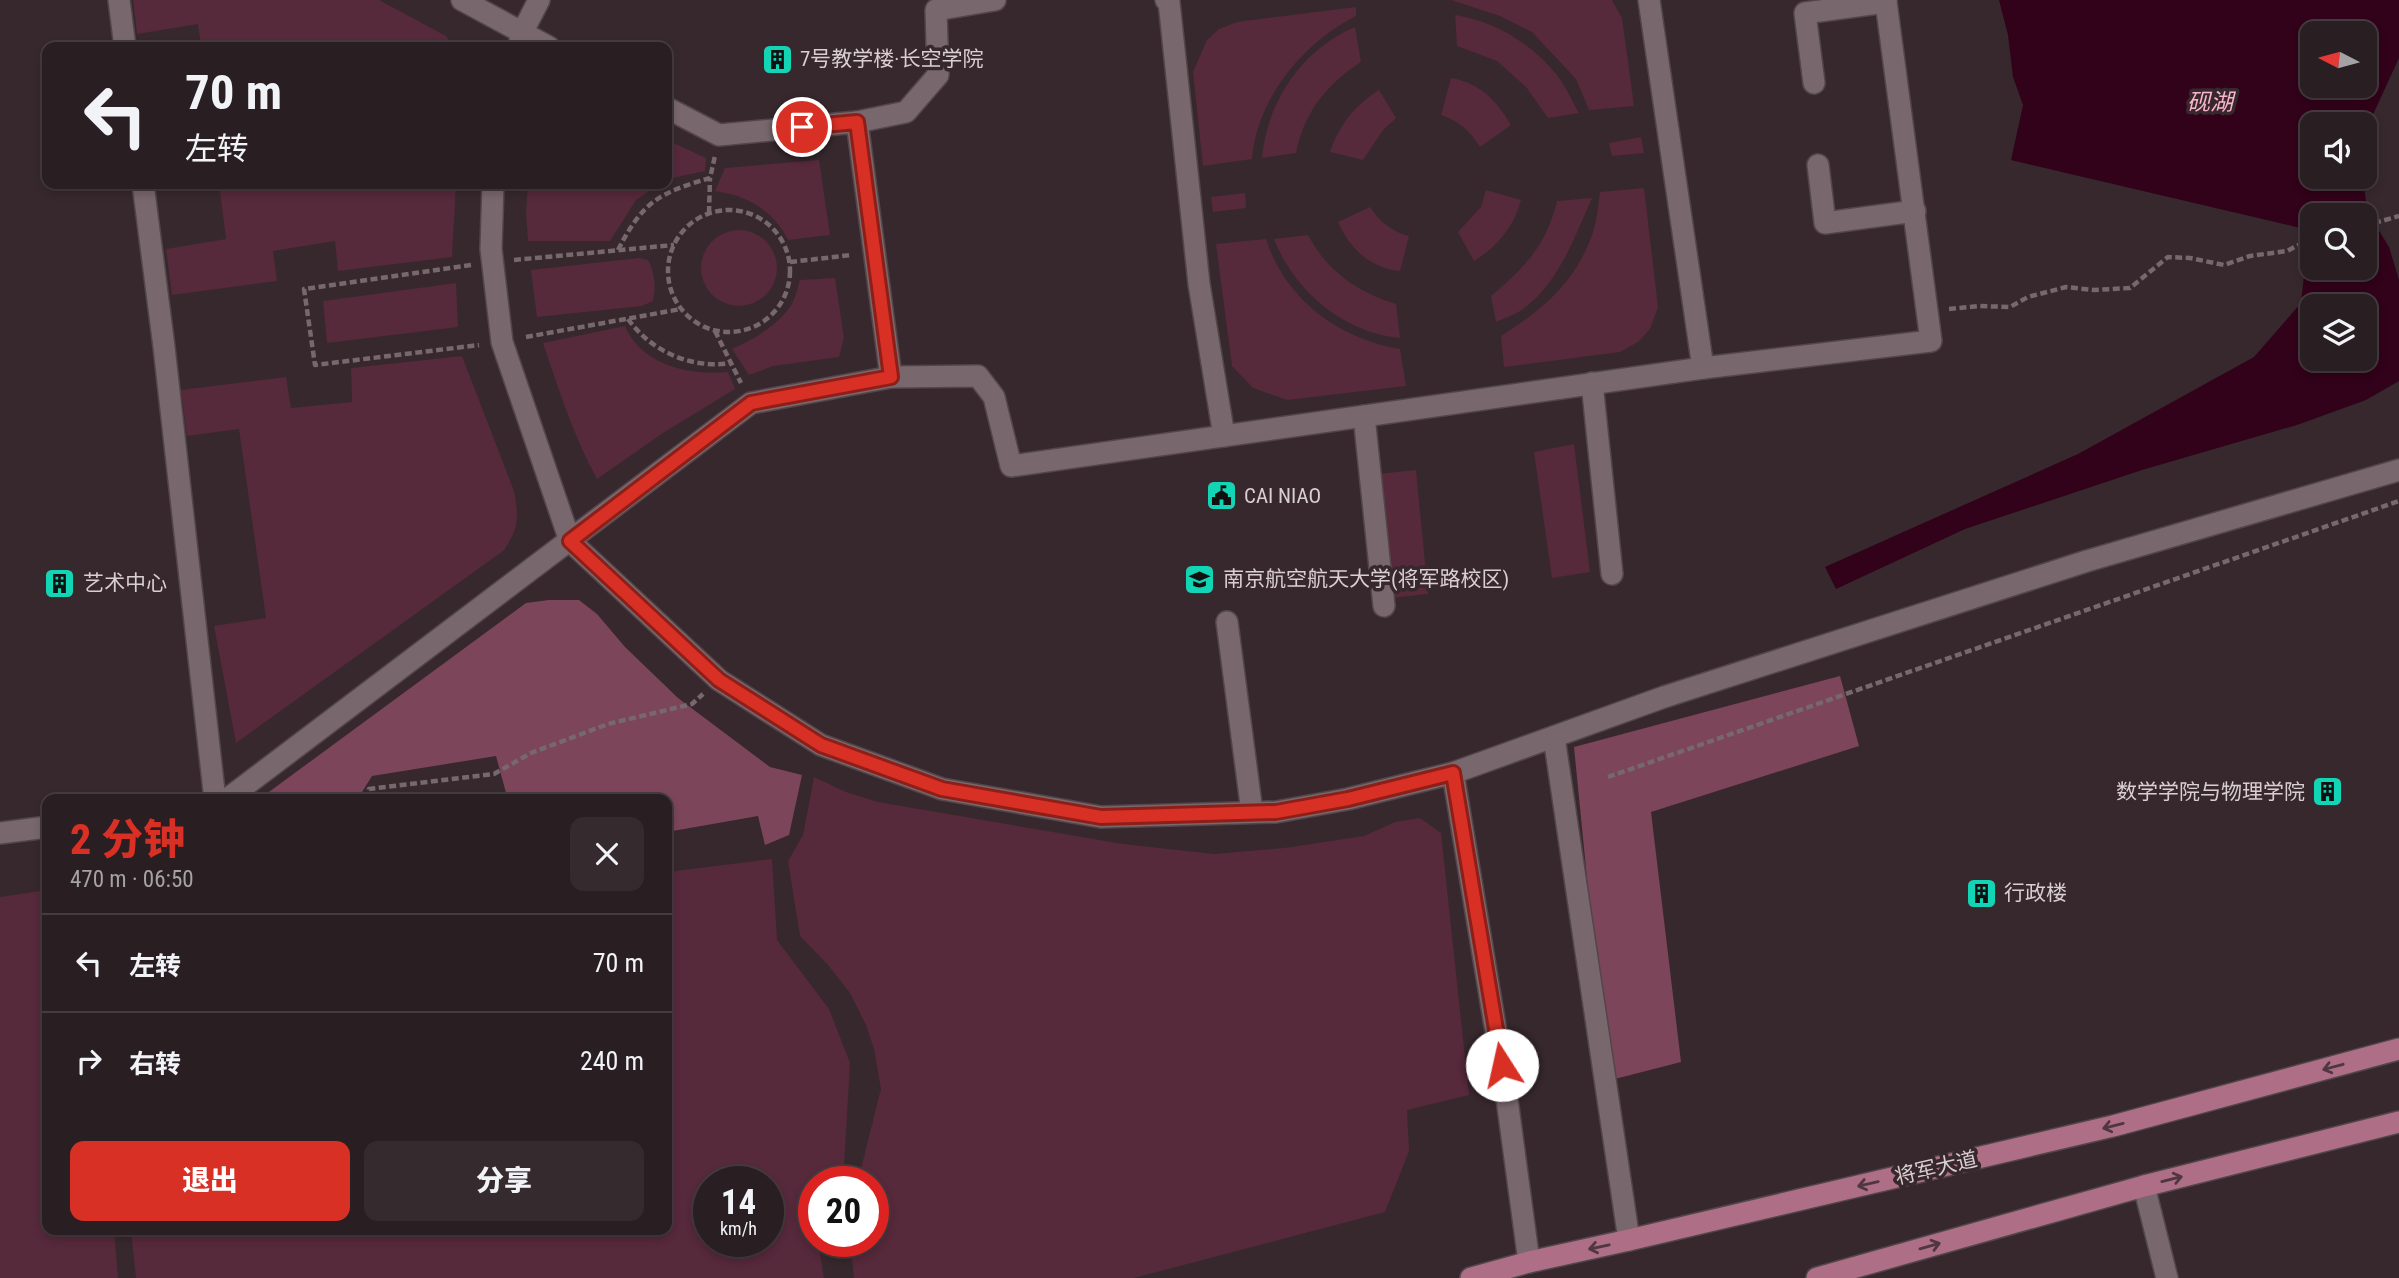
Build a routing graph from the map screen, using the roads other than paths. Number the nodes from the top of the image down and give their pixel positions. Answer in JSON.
{"nodes":[{"id":1,"x":119,"y":0,"type":"edge"},
{"id":2,"x":462,"y":0,"type":"edge"},
{"id":3,"x":539,"y":0,"type":"edge"},
{"id":4,"x":995,"y":0,"type":"edge"},
{"id":5,"x":1649,"y":0,"type":"edge"},
{"id":6,"x":1172,"y":1,"type":"edge"},
{"id":7,"x":1886,"y":1,"type":"edge"},
{"id":8,"x":940,"y":5,"type":"edge"},
{"id":9,"x":520,"y":40,"type":"edge"},
{"id":10,"x":124,"y":42,"type":"edge"},
{"id":11,"x":1814,"y":83,"type":"dead end"},
{"id":12,"x":672,"y":111,"type":"edge"},
{"id":13,"x":857,"y":122,"type":"junction"},
{"id":14,"x":1818,"y":165,"type":"dead end"},
{"id":15,"x":144,"y":189,"type":"edge"},
{"id":16,"x":493,"y":189,"type":"edge"},
{"id":17,"x":1915,"y":211,"type":"junction"},
{"id":18,"x":1703,"y":368,"type":"junction"},
{"id":19,"x":891,"y":377,"type":"junction"},
{"id":20,"x":1592,"y":383,"type":"junction"},
{"id":21,"x":1364,"y":416,"type":"junction"},
{"id":22,"x":1224,"y":436,"type":"junction"},
{"id":23,"x":2399,"y":470,"type":"edge"},
{"id":24,"x":570,"y":541,"type":"junction"},
{"id":25,"x":1612,"y":574,"type":"dead end"},
{"id":26,"x":1384,"y":606,"type":"dead end"},
{"id":27,"x":1227,"y":622,"type":"dead end"},
{"id":28,"x":1553,"y":737,"type":"junction"},
{"id":29,"x":1453,"y":773,"type":"junction"},
{"id":30,"x":214,"y":794,"type":"edge"},
{"id":31,"x":234,"y":794,"type":"edge"},
{"id":32,"x":1252,"y":812,"type":"junction"},
{"id":33,"x":42,"y":828,"type":"edge"},
{"id":34,"x":0,"y":833,"type":"edge"},
{"id":35,"x":2399,"y":1049,"type":"edge"},
{"id":36,"x":2399,"y":1122,"type":"edge"},
{"id":37,"x":2144,"y":1186,"type":"junction"},
{"id":38,"x":1629,"y":1240,"type":"junction"},
{"id":39,"x":1529,"y":1262,"type":"junction"},
{"id":40,"x":1471,"y":1278,"type":"edge"},
{"id":41,"x":1817,"y":1278,"type":"edge"},
{"id":42,"x":2166,"y":1278,"type":"edge"}],
"edges":[{"from":1,"to":10,"type":"street"},
{"from":2,"to":9,"type":"street"},
{"from":3,"to":9,"type":"street"},
{"from":4,"to":8,"type":"street"},
{"from":5,"to":18,"type":"street"},
{"from":6,"to":22,"type":"street"},
{"from":7,"to":11,"type":"street"},
{"from":7,"to":17,"type":"street"},
{"from":8,"to":13,"type":"street"},
{"from":12,"to":13,"type":"street"},
{"from":13,"to":19,"type":"street"},
{"from":14,"to":17,"type":"street"},
{"from":15,"to":30,"type":"street"},
{"from":16,"to":24,"type":"street"},
{"from":17,"to":18,"type":"street"},
{"from":18,"to":20,"type":"street"},
{"from":19,"to":22,"type":"street"},
{"from":19,"to":24,"type":"street"},
{"from":20,"to":21,"type":"street"},
{"from":20,"to":25,"type":"street"},
{"from":21,"to":22,"type":"street"},
{"from":21,"to":26,"type":"street"},
{"from":23,"to":28,"type":"street"},
{"from":24,"to":31,"type":"street"},
{"from":24,"to":32,"type":"street"},
{"from":27,"to":32,"type":"street"},
{"from":28,"to":29,"type":"street"},
{"from":28,"to":38,"type":"street"},
{"from":29,"to":32,"type":"street"},
{"from":29,"to":39,"type":"street"},
{"from":33,"to":34,"type":"street"},
{"from":35,"to":38,"type":"main road","name":"将军大道","one_way":true},
{"from":37,"to":36,"type":"main road","one_way":true},
{"from":41,"to":37,"type":"main road","one_way":true},
{"from":37,"to":42,"type":"street"},
{"from":38,"to":39,"type":"main road","name":"将军大道","one_way":true},
{"from":39,"to":40,"type":"main road","name":"将军大道"}]}
